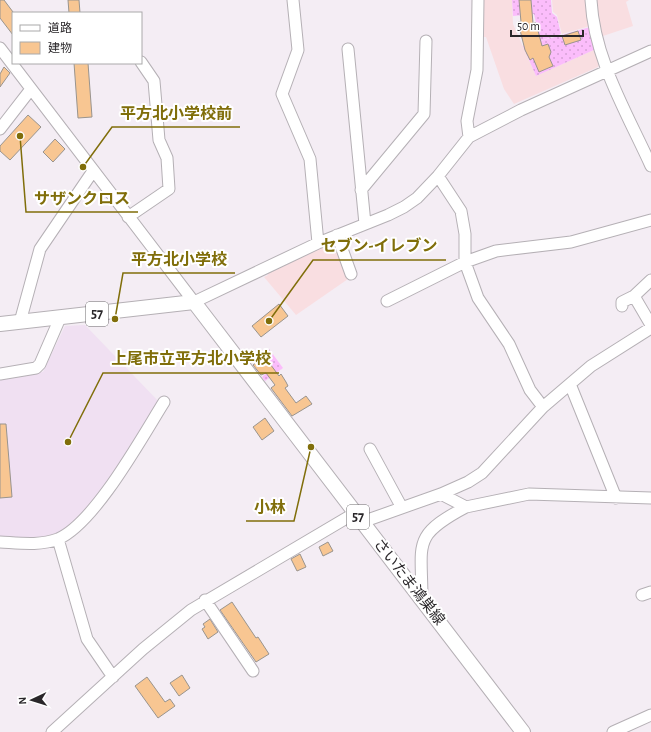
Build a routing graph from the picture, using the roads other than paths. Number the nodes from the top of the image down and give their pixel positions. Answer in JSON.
{"nodes":[{"id":1,"x":293,"y":0,"type":"edge"},
{"id":2,"x":478,"y":0,"type":"edge"},
{"id":3,"x":591,"y":0,"type":"edge"},
{"id":4,"x":426,"y":42,"type":"dead end"},
{"id":5,"x":0,"y":48,"type":"edge"},
{"id":6,"x":348,"y":49,"type":"dead end"},
{"id":7,"x":651,"y":51,"type":"edge"},
{"id":8,"x":142,"y":63,"type":"edge"},
{"id":9,"x":12,"y":64,"type":"edge"},
{"id":10,"x":12,"y":64,"type":"edge"},
{"id":11,"x":608,"y":71,"type":"junction"},
{"id":12,"x":31,"y":89,"type":"junction"},
{"id":13,"x":0,"y":129,"type":"edge"},
{"id":14,"x":469,"y":137,"type":"junction"},
{"id":15,"x":651,"y":166,"type":"edge"},
{"id":16,"x":93,"y":171,"type":"junction"},
{"id":17,"x":438,"y":176,"type":"junction"},
{"id":18,"x":361,"y":190,"type":"junction"},
{"id":19,"x":128,"y":217,"type":"junction"},
{"id":20,"x":651,"y":220,"type":"edge"},
{"id":21,"x":365,"y":224,"type":"junction"},
{"id":22,"x":337,"y":235,"type":"junction"},
{"id":23,"x":318,"y":243,"type":"junction"},
{"id":24,"x":465,"y":262,"type":"junction"},
{"id":25,"x":352,"y":274,"type":"dead end"},
{"id":26,"x":651,"y":280,"type":"edge"},
{"id":27,"x":634,"y":296,"type":"junction"},
{"id":28,"x":387,"y":301,"type":"dead end"},
{"id":29,"x":194,"y":302,"type":"junction"},
{"id":30,"x":622,"y":306,"type":"dead end"},
{"id":31,"x":60,"y":318,"type":"junction"},
{"id":32,"x":20,"y":322,"type":"junction"},
{"id":33,"x":0,"y":324,"type":"edge"},
{"id":34,"x":651,"y":325,"type":"edge"},
{"id":35,"x":651,"y":328,"type":"edge"},
{"id":36,"x":0,"y":374,"type":"edge"},
{"id":37,"x":570,"y":384,"type":"junction"},
{"id":38,"x":164,"y":402,"type":"dead end"},
{"id":39,"x":543,"y":407,"type":"junction"},
{"id":40,"x":370,"y":449,"type":"dead end"},
{"id":41,"x":441,"y":494,"type":"junction"},
{"id":42,"x":616,"y":498,"type":"junction"},
{"id":43,"x":651,"y":498,"type":"edge"},
{"id":44,"x":401,"y":506,"type":"junction"},
{"id":45,"x":466,"y":507,"type":"junction"},
{"id":46,"x":359,"y":517,"type":"junction"},
{"id":47,"x":58,"y":539,"type":"junction"},
{"id":48,"x":0,"y":542,"type":"edge"},
{"id":49,"x":205,"y":600,"type":"junction"},
{"id":50,"x":422,"y":600,"type":"junction"},
{"id":51,"x":253,"y":672,"type":"dead end"},
{"id":52,"x":112,"y":677,"type":"junction"},
{"id":53,"x":651,"y":715,"type":"edge"},
{"id":54,"x":52,"y":732,"type":"edge"},
{"id":55,"x":523,"y":732,"type":"edge"},
{"id":56,"x":613,"y":732,"type":"edge"}],
"edges":[{"from":1,"to":23,"type":"street"},
{"from":2,"to":14,"type":"street"},
{"from":3,"to":11,"type":"street"},
{"from":4,"to":18,"type":"street"},
{"from":5,"to":9,"type":"street"},
{"from":6,"to":18,"type":"street"},
{"from":7,"to":11,"type":"street"},
{"from":8,"to":19,"type":"street"},
{"from":10,"to":12,"type":"street"},
{"from":11,"to":14,"type":"street"},
{"from":11,"to":15,"type":"street"},
{"from":12,"to":13,"type":"street"},
{"from":12,"to":16,"type":"street"},
{"from":14,"to":17,"type":"street"},
{"from":16,"to":19,"type":"street"},
{"from":16,"to":32,"type":"street"},
{"from":17,"to":21,"type":"street"},
{"from":17,"to":24,"type":"street"},
{"from":18,"to":21,"type":"street"},
{"from":19,"to":29,"type":"street"},
{"from":20,"to":24,"type":"street"},
{"from":21,"to":22,"type":"street"},
{"from":22,"to":23,"type":"street"},
{"from":22,"to":25,"type":"street"},
{"from":23,"to":29,"type":"street"},
{"from":24,"to":28,"type":"street"},
{"from":24,"to":39,"type":"street"},
{"from":26,"to":27,"type":"street"},
{"from":27,"to":30,"type":"street"},
{"from":27,"to":34,"type":"street"},
{"from":29,"to":31,"type":"main road","number":"57"},
{"from":29,"to":46,"type":"main road","name":"さいたま鴻巣線","number":"57"},
{"from":31,"to":32,"type":"main road","number":"57"},
{"from":31,"to":36,"type":"street"},
{"from":32,"to":33,"type":"main road","number":"57"},
{"from":35,"to":37,"type":"street"},
{"from":37,"to":39,"type":"street"},
{"from":37,"to":42,"type":"street"},
{"from":38,"to":47,"type":"street"},
{"from":39,"to":41,"type":"street"},
{"from":40,"to":44,"type":"street"},
{"from":41,"to":44,"type":"street"},
{"from":41,"to":45,"type":"street"},
{"from":42,"to":43,"type":"street"},
{"from":42,"to":45,"type":"street"},
{"from":44,"to":46,"type":"street"},
{"from":45,"to":50,"type":"street"},
{"from":46,"to":49,"type":"street"},
{"from":46,"to":50,"type":"main road","name":"さいたま鴻巣線","number":"57"},
{"from":47,"to":48,"type":"street"},
{"from":47,"to":52,"type":"street"},
{"from":49,"to":51,"type":"street"},
{"from":49,"to":52,"type":"street"},
{"from":50,"to":55,"type":"main road","name":"さいたま鴻巣線","number":"57"},
{"from":52,"to":54,"type":"street"},
{"from":53,"to":56,"type":"street"}]}
